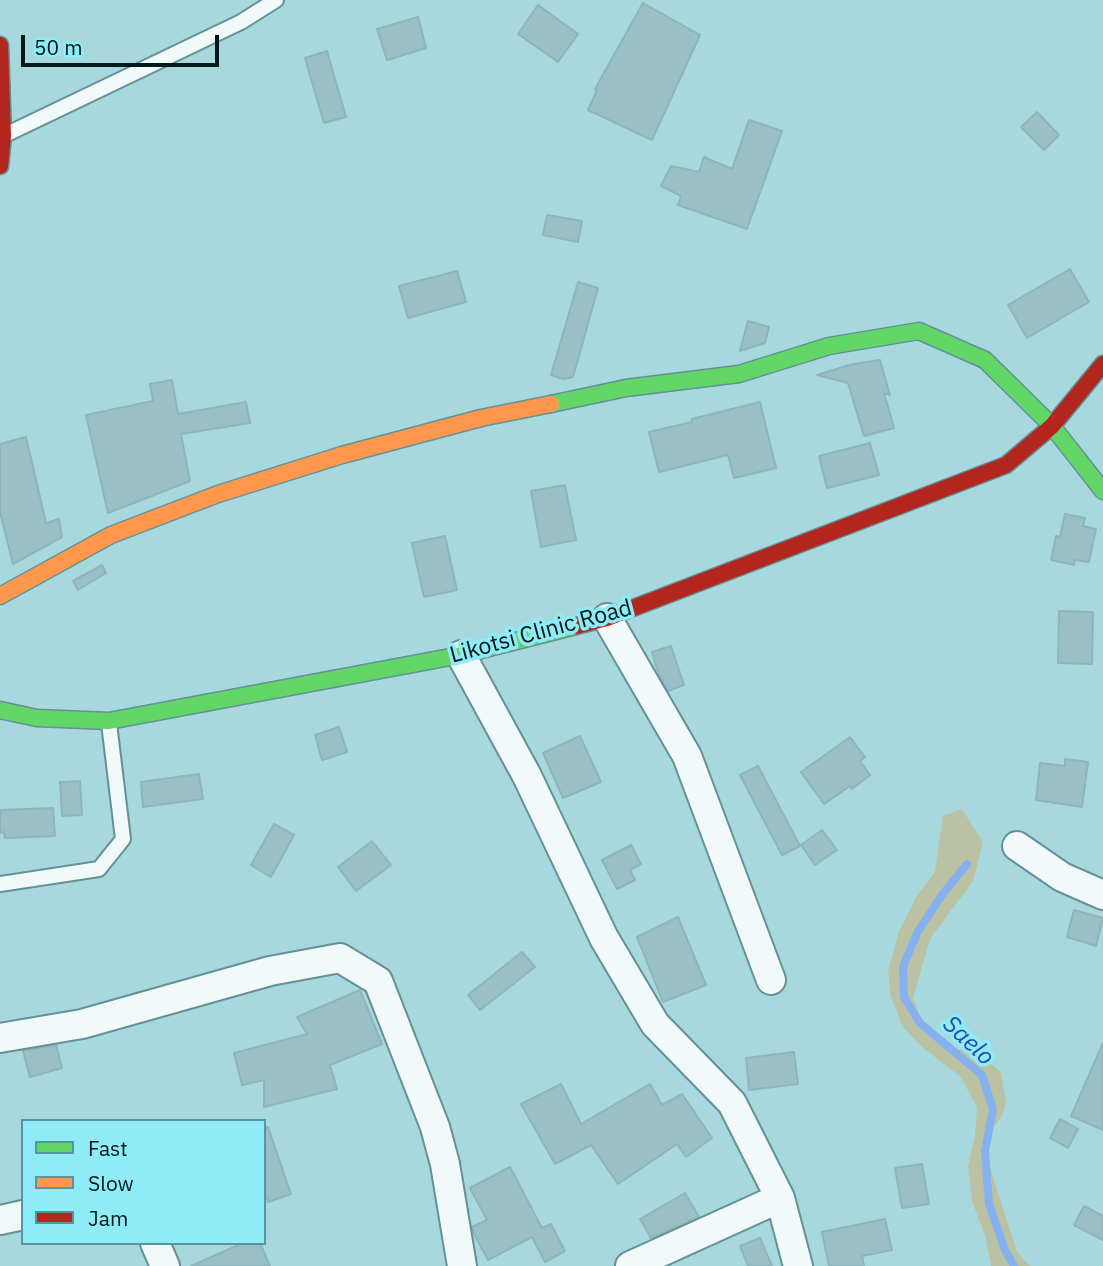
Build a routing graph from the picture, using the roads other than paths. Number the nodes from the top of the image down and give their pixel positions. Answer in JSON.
{"nodes":[{"id":1,"x":276,"y":0,"type":"edge"},
{"id":2,"x":0,"y":45,"type":"edge"},
{"id":3,"x":1,"y":136,"type":"edge"},
{"id":4,"x":0,"y":166,"type":"edge"},
{"id":5,"x":1103,"y":364,"type":"edge"},
{"id":6,"x":1052,"y":426,"type":"junction"},
{"id":7,"x":1103,"y":491,"type":"edge"},
{"id":8,"x":0,"y":596,"type":"edge"},
{"id":9,"x":607,"y":618,"type":"junction"},
{"id":10,"x":461,"y":655,"type":"junction"},
{"id":11,"x":0,"y":710,"type":"edge"},
{"id":12,"x":109,"y":721,"type":"junction"},
{"id":13,"x":1017,"y":846,"type":"dead end"},
{"id":14,"x":0,"y":884,"type":"edge"},
{"id":15,"x":1103,"y":895,"type":"edge"},
{"id":16,"x":771,"y":980,"type":"dead end"},
{"id":17,"x":0,"y":1038,"type":"edge"},
{"id":18,"x":780,"y":1198,"type":"junction"},
{"id":19,"x":21,"y":1215,"type":"edge"},
{"id":20,"x":0,"y":1220,"type":"edge"},
{"id":21,"x":156,"y":1245,"type":"edge"},
{"id":22,"x":165,"y":1266,"type":"edge"},
{"id":23,"x":462,"y":1266,"type":"edge"},
{"id":24,"x":630,"y":1266,"type":"edge"},
{"id":25,"x":798,"y":1266,"type":"edge"}],
"edges":[{"from":1,"to":3,"type":"lane"},
{"from":2,"to":3,"type":"street"},
{"from":3,"to":4,"type":"street"},
{"from":5,"to":6,"type":"street","name":"Likotsi Clinic Road"},
{"from":6,"to":7,"type":"street"},
{"from":6,"to":8,"type":"street"},
{"from":6,"to":9,"type":"street","name":"Likotsi Clinic Road"},
{"from":9,"to":10,"type":"street","name":"Likotsi Clinic Road"},
{"from":9,"to":16,"type":"street"},
{"from":10,"to":12,"type":"street","name":"Likotsi Clinic Road"},
{"from":10,"to":18,"type":"street"},
{"from":11,"to":12,"type":"street","name":"Likotsi Clinic Road"},
{"from":12,"to":14,"type":"lane"},
{"from":13,"to":15,"type":"street"},
{"from":17,"to":23,"type":"street"},
{"from":18,"to":24,"type":"street"},
{"from":18,"to":25,"type":"street"},
{"from":19,"to":20,"type":"street"},
{"from":21,"to":22,"type":"street"}]}
